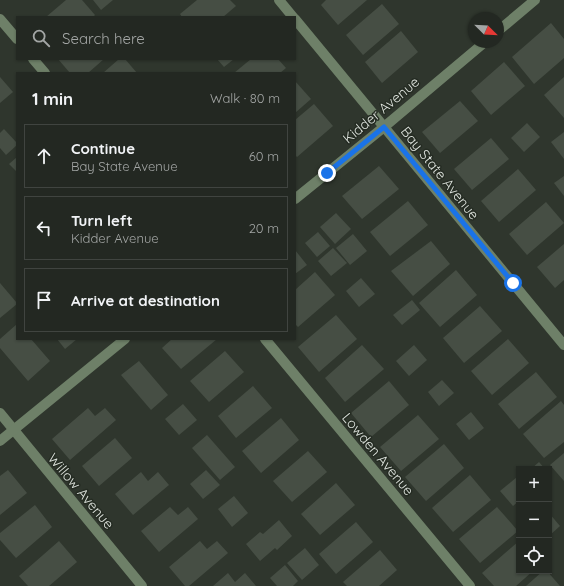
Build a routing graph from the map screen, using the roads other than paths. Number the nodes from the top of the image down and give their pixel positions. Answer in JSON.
{"nodes":[{"id":1,"x":279,"y":0,"type":"edge"},
{"id":2,"x":535,"y":0,"type":"edge"},
{"id":3,"x":292,"y":16,"type":"edge"},
{"id":4,"x":0,"y":19,"type":"edge"},
{"id":5,"x":296,"y":20,"type":"edge"},
{"id":6,"x":504,"y":26,"type":"edge"},
{"id":7,"x":16,"y":38,"type":"edge"},
{"id":8,"x":478,"y":48,"type":"edge"},
{"id":9,"x":34,"y":60,"type":"edge"},
{"id":10,"x":44,"y":72,"type":"edge"},
{"id":11,"x":384,"y":127,"type":"junction"},
{"id":12,"x":296,"y":198,"type":"edge"},
{"id":13,"x":124,"y":340,"type":"edge"},
{"id":14,"x":266,"y":340,"type":"edge"},
{"id":15,"x":564,"y":345,"type":"edge"},
{"id":16,"x":0,"y":413,"type":"edge"},
{"id":17,"x":14,"y":430,"type":"junction"},
{"id":18,"x":0,"y":441,"type":"edge"},
{"id":19,"x":142,"y":586,"type":"edge"},
{"id":20,"x":470,"y":586,"type":"edge"}],
"edges":[{"from":1,"to":3,"type":"street","name":"Bay State Avenue"},
{"from":2,"to":6,"type":"street"},
{"from":4,"to":7,"type":"street"},
{"from":5,"to":11,"type":"street","name":"Bay State Avenue"},
{"from":8,"to":11,"type":"street","name":"Kidder Avenue"},
{"from":9,"to":10,"type":"street"},
{"from":11,"to":12,"type":"street","name":"Kidder Avenue"},
{"from":11,"to":15,"type":"street","name":"Bay State Avenue"},
{"from":13,"to":17,"type":"street"},
{"from":14,"to":20,"type":"street","name":"Lowden Avenue"},
{"from":16,"to":17,"type":"street","name":"Willow Avenue"},
{"from":17,"to":18,"type":"street"},
{"from":17,"to":19,"type":"street","name":"Willow Avenue"}]}
